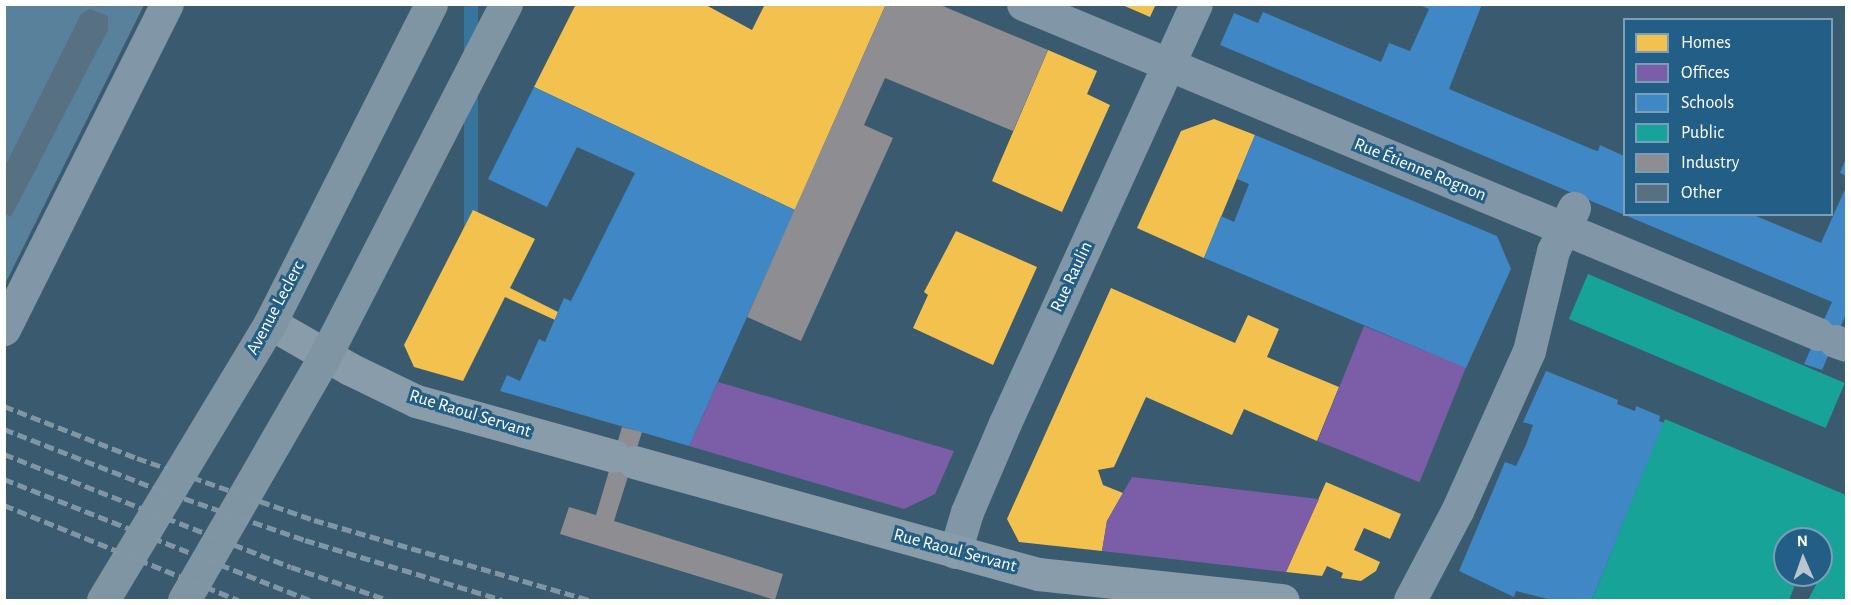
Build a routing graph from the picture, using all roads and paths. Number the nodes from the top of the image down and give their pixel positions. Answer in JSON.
{"nodes":[{"id":1,"x":167,"y":4,"type":"edge"},
{"id":2,"x":431,"y":4,"type":"edge"},
{"id":3,"x":506,"y":4,"type":"edge"},
{"id":4,"x":1023,"y":4,"type":"edge"},
{"id":5,"x":1196,"y":4,"type":"edge"},
{"id":6,"x":1168,"y":68,"type":"junction"},
{"id":7,"x":1569,"y":218,"type":"junction"},
{"id":8,"x":270,"y":323,"type":"junction"},
{"id":9,"x":4,"y":329,"type":"edge"},
{"id":10,"x":1833,"y":340,"type":"edge"},
{"id":11,"x":326,"y":354,"type":"junction"},
{"id":12,"x":955,"y":552,"type":"junction"},
{"id":13,"x":103,"y":600,"type":"edge"},
{"id":14,"x":184,"y":600,"type":"edge"},
{"id":15,"x":1283,"y":600,"type":"edge"},
{"id":16,"x":1410,"y":600,"type":"edge"}],
"edges":[{"from":1,"to":9,"type":"street"},
{"from":2,"to":8,"type":"main road","name":"Avenue Leclerc"},
{"from":3,"to":11,"type":"main road"},
{"from":4,"to":6,"type":"street","name":"Rue Étienne Rognon"},
{"from":5,"to":6,"type":"street","name":"Rue Raulin"},
{"from":6,"to":7,"type":"street","name":"Rue Étienne Rognon"},
{"from":6,"to":12,"type":"street","name":"Rue Raulin"},
{"from":7,"to":10,"type":"street","name":"Rue Étienne Rognon"},
{"from":7,"to":16,"type":"street"},
{"from":8,"to":11,"type":"street","name":"Rue Raoul Servant"},
{"from":8,"to":13,"type":"main road","name":"Avenue Leclerc"},
{"from":11,"to":12,"type":"street","name":"Rue Raoul Servant"},
{"from":11,"to":14,"type":"main road"},
{"from":12,"to":15,"type":"street","name":"Rue Raoul Servant"}]}
